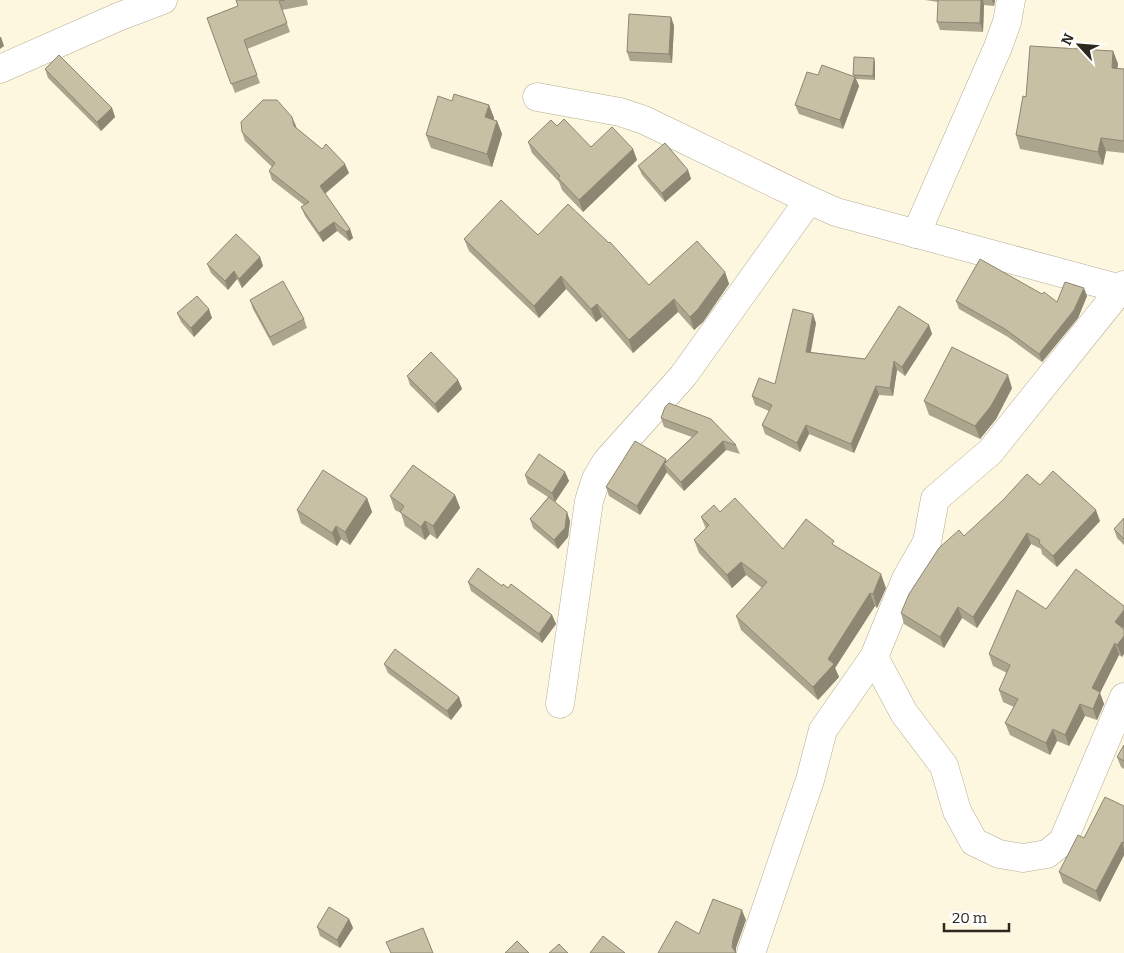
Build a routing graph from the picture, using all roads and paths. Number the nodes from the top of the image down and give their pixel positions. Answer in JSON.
{"nodes":[{"id":1,"x":163,"y":0,"type":"edge"},
{"id":2,"x":1011,"y":0,"type":"edge"},
{"id":3,"x":0,"y":69,"type":"edge"},
{"id":4,"x":537,"y":97,"type":"dead end"},
{"id":5,"x":808,"y":200,"type":"junction"},
{"id":6,"x":916,"y":234,"type":"junction"},
{"id":7,"x":1122,"y":287,"type":"edge"},
{"id":8,"x":874,"y":657,"type":"junction"},
{"id":9,"x":1124,"y":697,"type":"edge"},
{"id":10,"x":560,"y":704,"type":"dead end"},
{"id":11,"x":751,"y":953,"type":"edge"}],
"edges":[{"from":1,"to":3,"type":"street"},
{"from":2,"to":6,"type":"street"},
{"from":4,"to":5,"type":"street"},
{"from":5,"to":6,"type":"street"},
{"from":5,"to":10,"type":"street"},
{"from":6,"to":7,"type":"street"},
{"from":7,"to":8,"type":"street"},
{"from":8,"to":9,"type":"street"},
{"from":8,"to":11,"type":"street"}]}
